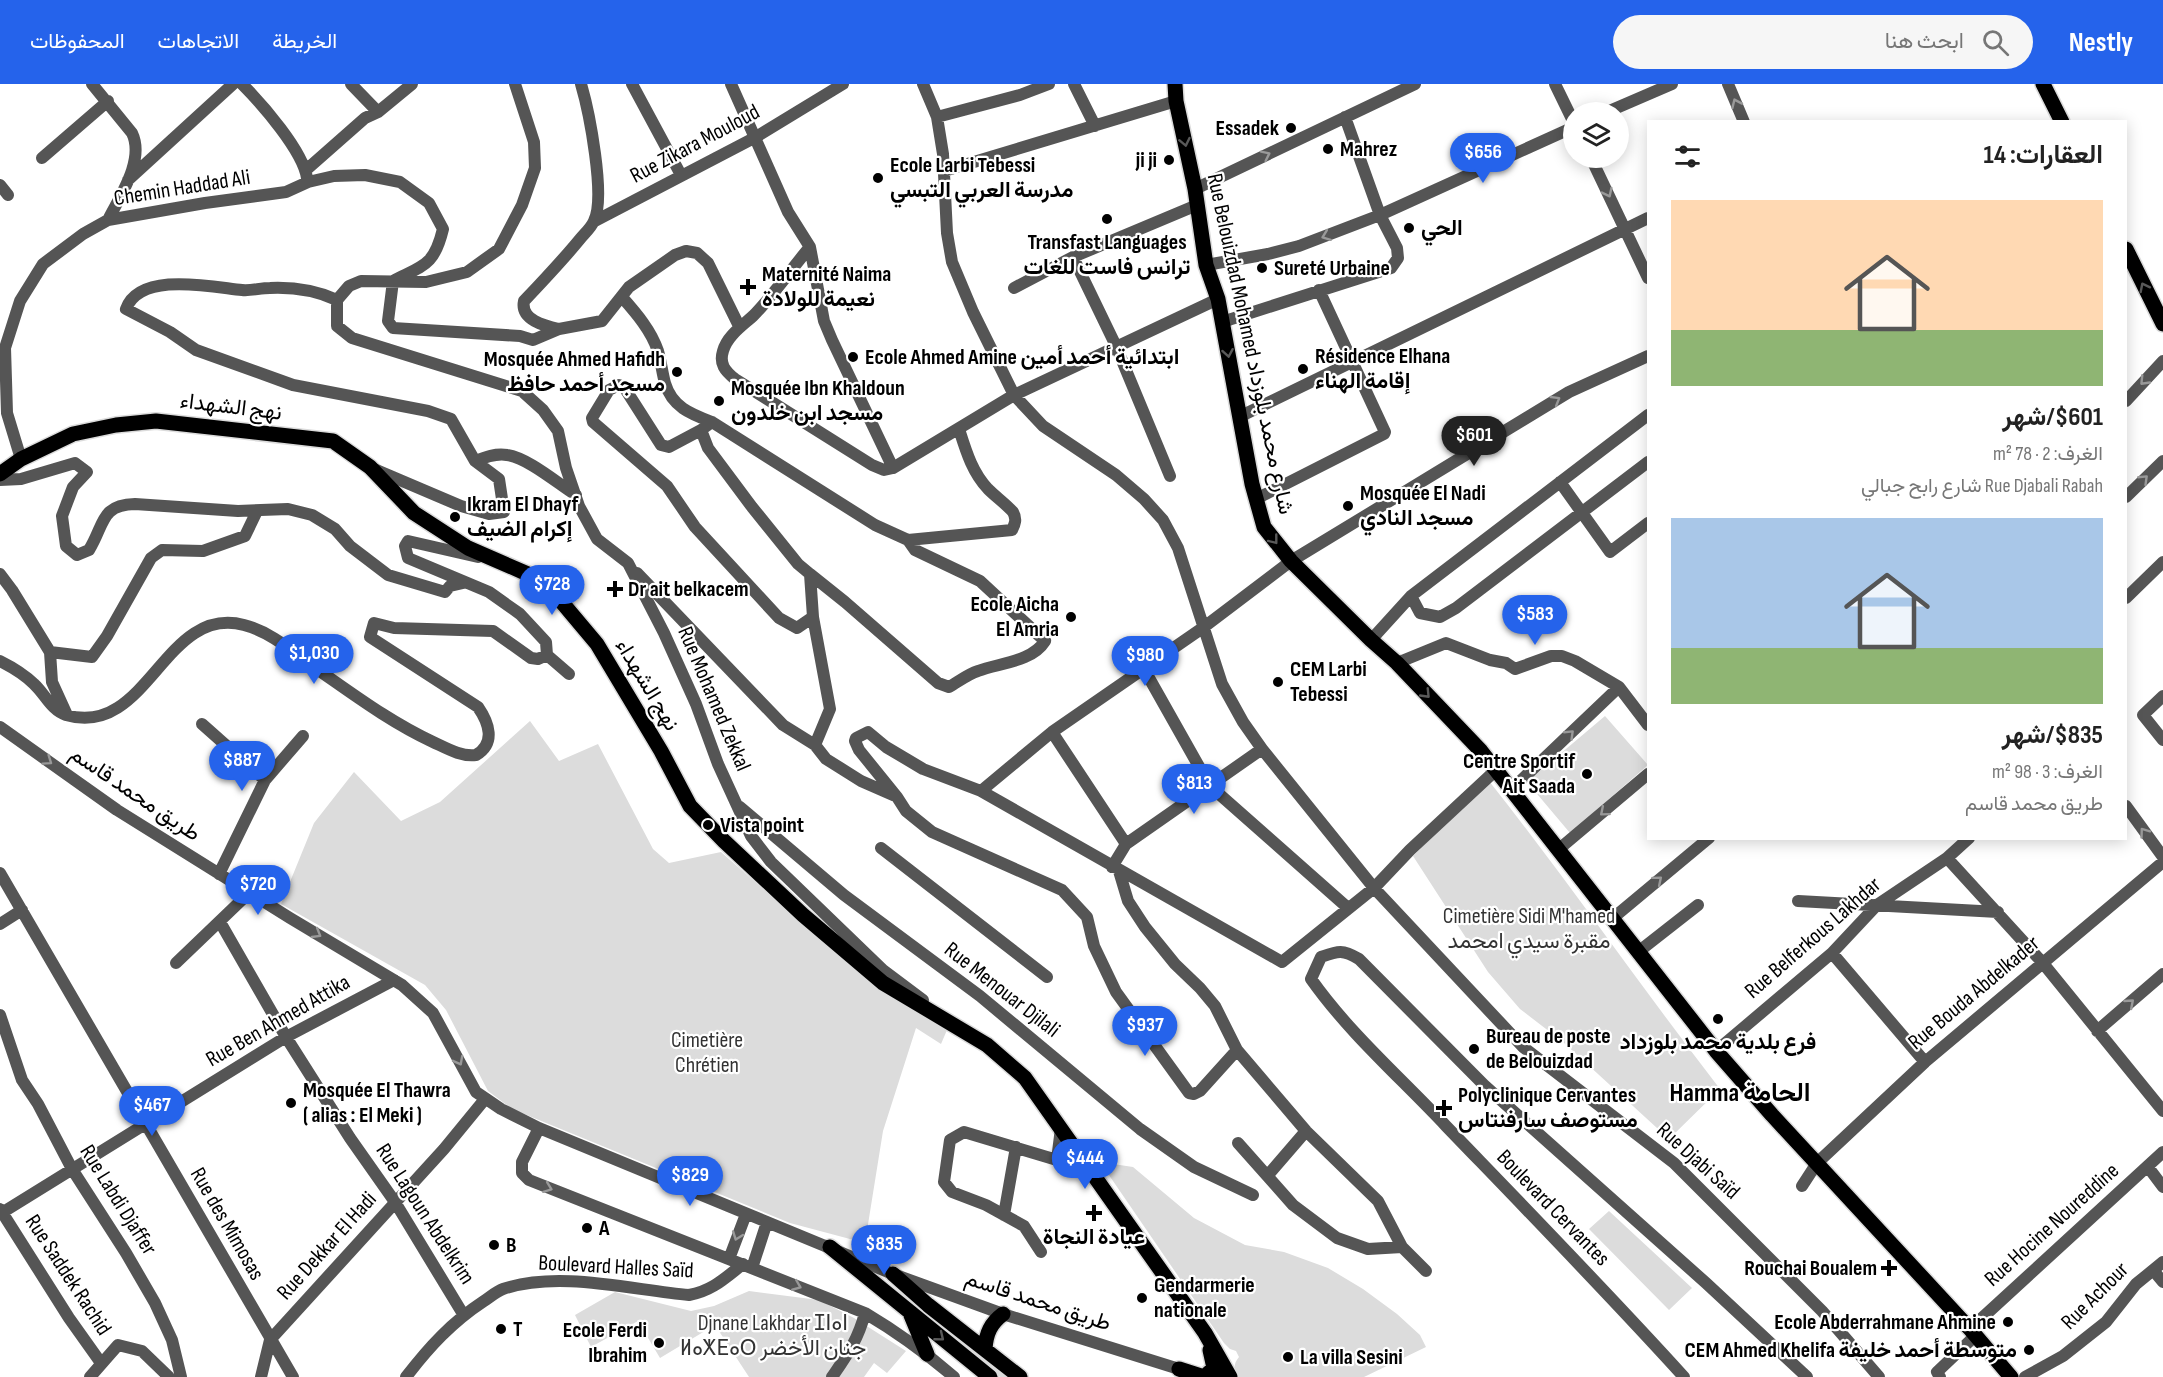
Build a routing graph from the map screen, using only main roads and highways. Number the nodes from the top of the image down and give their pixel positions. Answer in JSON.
{"nodes":[{"id":1,"x":1175,"y":84,"type":"edge"},
{"id":2,"x":2043,"y":84,"type":"edge"},
{"id":3,"x":2058,"y":120,"type":"edge"},
{"id":4,"x":2127,"y":251,"type":"edge"},
{"id":5,"x":2163,"y":324,"type":"edge"},
{"id":6,"x":0,"y":474,"type":"edge"},
{"id":7,"x":830,"y":1247,"type":"road end"},
{"id":8,"x":893,"y":1274,"type":"road end"},
{"id":9,"x":905,"y":1285,"type":"junction"},
{"id":10,"x":894,"y":1299,"type":"junction"},
{"id":11,"x":908,"y":1311,"type":"junction"},
{"id":12,"x":1003,"y":1314,"type":"road end"},
{"id":13,"x":1205,"y":1333,"type":"junction"},
{"id":14,"x":985,"y":1348,"type":"junction"},
{"id":15,"x":927,"y":1354,"type":"road end"},
{"id":16,"x":1215,"y":1372,"type":"edge"},
{"id":17,"x":1184,"y":1373,"type":"edge"},
{"id":18,"x":990,"y":1377,"type":"edge"},
{"id":19,"x":1020,"y":1377,"type":"edge"},
{"id":20,"x":1230,"y":1377,"type":"edge"},
{"id":21,"x":2011,"y":1377,"type":"edge"}],
"edges":[{"from":1,"to":21,"type":"main road","name":"Rue Belouizdad Mohamed شارع محمد بلوزداد","one_way":true},
{"from":2,"to":3,"type":"main road"},
{"from":5,"to":4,"type":"main road","one_way":true},
{"from":6,"to":13,"type":"main road","name":"نهج الشهداء"},
{"from":7,"to":10,"type":"main road"},
{"from":8,"to":9,"type":"main road"},
{"from":9,"to":10,"type":"main road"},
{"from":9,"to":14,"type":"main road"},
{"from":10,"to":11,"type":"main road"},
{"from":11,"to":15,"type":"main road"},
{"from":11,"to":18,"type":"main road","one_way":true},
{"from":12,"to":14,"type":"main road"},
{"from":13,"to":16,"type":"main road"},
{"from":13,"to":20,"type":"main road","name":"نهج الشهداء"},
{"from":14,"to":19,"type":"main road"},
{"from":16,"to":17,"type":"main road"}]}
